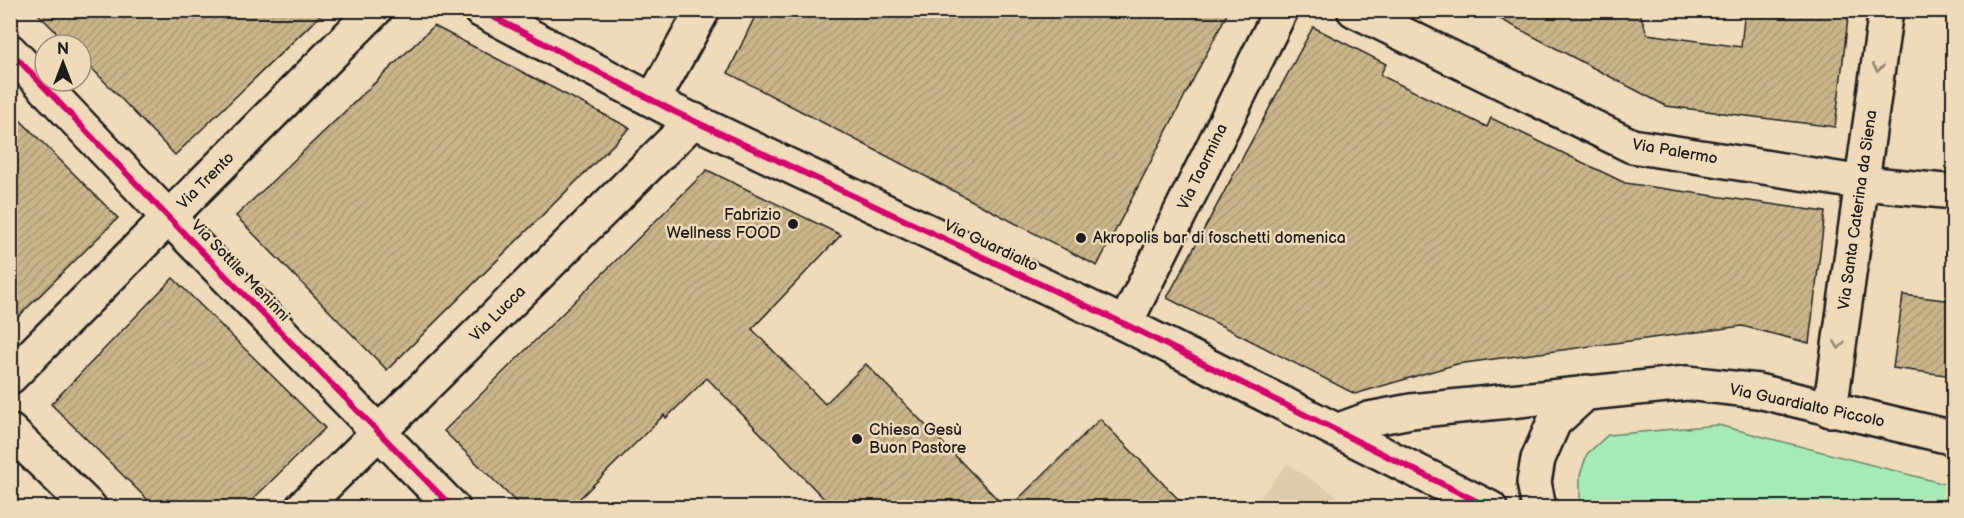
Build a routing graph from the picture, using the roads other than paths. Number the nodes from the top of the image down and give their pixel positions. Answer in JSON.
{"nodes":[{"id":1,"x":375,"y":10,"type":"edge"},
{"id":2,"x":480,"y":10,"type":"edge"},
{"id":3,"x":703,"y":10,"type":"edge"},
{"id":4,"x":1281,"y":10,"type":"edge"},
{"id":5,"x":1354,"y":10,"type":"edge"},
{"id":6,"x":1886,"y":10,"type":"edge"},
{"id":7,"x":10,"y":51,"type":"edge"},
{"id":8,"x":652,"y":100,"type":"junction"},
{"id":9,"x":694,"y":120,"type":"junction"},
{"id":10,"x":1863,"y":183,"type":"junction"},
{"id":11,"x":1953,"y":192,"type":"edge"},
{"id":12,"x":169,"y":218,"type":"junction"},
{"id":13,"x":1125,"y":324,"type":"junction"},
{"id":14,"x":10,"y":377,"type":"edge"},
{"id":15,"x":1587,"y":392,"type":"junction"},
{"id":16,"x":1830,"y":410,"type":"junction"},
{"id":17,"x":1339,"y":430,"type":"junction"},
{"id":18,"x":10,"y":431,"type":"edge"},
{"id":19,"x":379,"y":433,"type":"junction"},
{"id":20,"x":1953,"y":438,"type":"edge"},
{"id":21,"x":90,"y":507,"type":"edge"},
{"id":22,"x":302,"y":507,"type":"edge"},
{"id":23,"x":453,"y":507,"type":"edge"},
{"id":24,"x":1490,"y":507,"type":"edge"},
{"id":25,"x":1539,"y":507,"type":"edge"}],
"edges":[{"from":1,"to":12,"type":"street","name":"Via Trento"},
{"from":2,"to":8,"type":"street","name":"Via Guardialto"},
{"from":3,"to":8,"type":"street"},
{"from":4,"to":13,"type":"street","name":"Via Taormina"},
{"from":5,"to":10,"type":"street","name":"Via Palermo"},
{"from":6,"to":10,"type":"street","name":"Via Santa Caterina da Siena","one_way":true},
{"from":7,"to":12,"type":"street","name":"Via Sottile Meninni"},
{"from":8,"to":9,"type":"street","name":"Via Guardialto"},
{"from":9,"to":13,"type":"street","name":"Via Guardialto"},
{"from":9,"to":19,"type":"street","name":"Via Lucca"},
{"from":10,"to":11,"type":"street","name":"Via Palermo"},
{"from":10,"to":16,"type":"street","name":"Via Santa Caterina da Siena","one_way":true},
{"from":12,"to":14,"type":"street","name":"Via Trento"},
{"from":12,"to":19,"type":"street","name":"Via Sottile Meninni"},
{"from":13,"to":17,"type":"street","name":"Via Guardialto"},
{"from":15,"to":16,"type":"street","name":"Via Guardialto Piccolo"},
{"from":15,"to":17,"type":"street","name":"Via Guardialto Piccolo"},
{"from":15,"to":25,"type":"street"},
{"from":16,"to":20,"type":"street","name":"Via Guardialto Piccolo"},
{"from":17,"to":24,"type":"street","name":"Via Guardialto"},
{"from":18,"to":21,"type":"street"},
{"from":19,"to":22,"type":"street","name":"Via Lucca"},
{"from":19,"to":23,"type":"street","name":"Via Sottile Meninni"}]}
